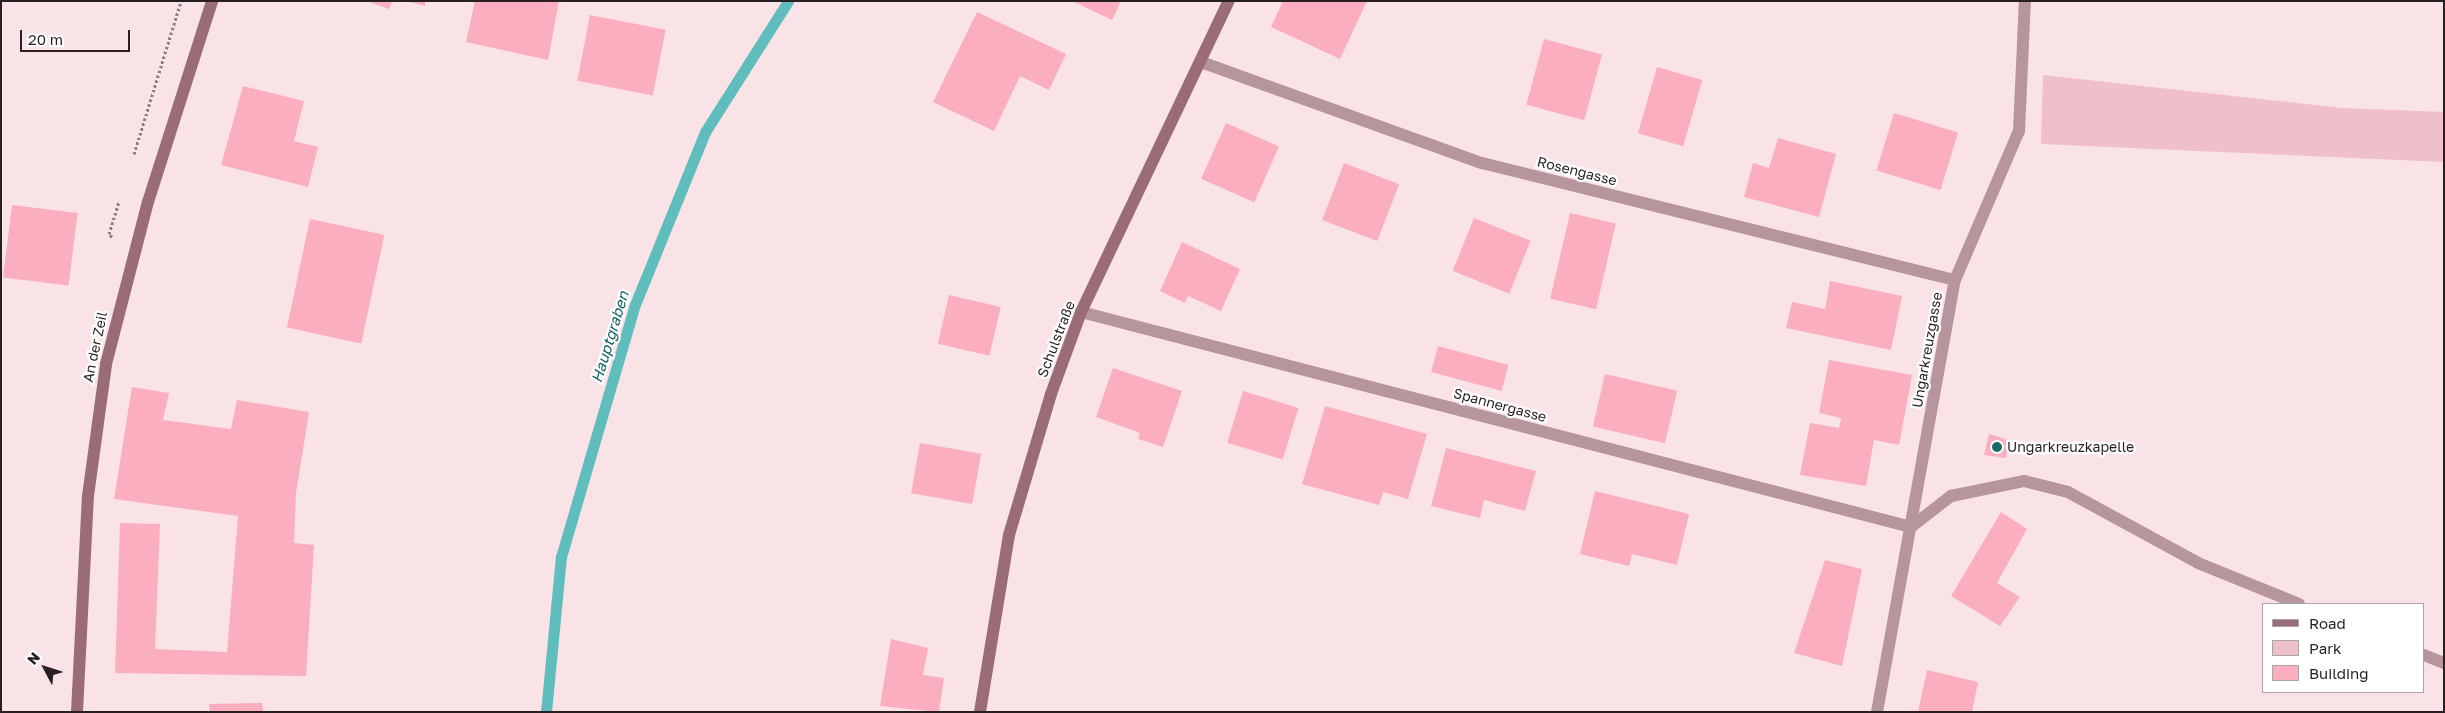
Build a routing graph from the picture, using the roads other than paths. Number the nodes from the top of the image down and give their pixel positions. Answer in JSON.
{"nodes":[{"id":1,"x":212,"y":1,"type":"edge"},
{"id":2,"x":1229,"y":1,"type":"edge"},
{"id":3,"x":2025,"y":1,"type":"edge"},
{"id":4,"x":1201,"y":62,"type":"junction"},
{"id":5,"x":1955,"y":280,"type":"junction"},
{"id":6,"x":1082,"y":312,"type":"junction"},
{"id":7,"x":1910,"y":527,"type":"junction"},
{"id":8,"x":2297,"y":603,"type":"edge"},
{"id":9,"x":2425,"y":655,"type":"edge"},
{"id":10,"x":2444,"y":663,"type":"edge"},
{"id":11,"x":77,"y":712,"type":"edge"},
{"id":12,"x":980,"y":712,"type":"edge"},
{"id":13,"x":1877,"y":712,"type":"edge"}],
"edges":[{"from":1,"to":11,"type":"street","name":"An der Zeil"},
{"from":2,"to":4,"type":"street","name":"Schulstraße"},
{"from":3,"to":5,"type":"street","name":"Ungarkreuzgasse"},
{"from":4,"to":5,"type":"street","name":"Rosengasse"},
{"from":4,"to":6,"type":"street","name":"Schulstraße"},
{"from":5,"to":7,"type":"street","name":"Ungarkreuzgasse"},
{"from":6,"to":7,"type":"street","name":"Spannergasse"},
{"from":6,"to":12,"type":"street","name":"Schulstraße"},
{"from":7,"to":8,"type":"street"},
{"from":7,"to":13,"type":"street","name":"Ungarkreuzgasse"},
{"from":9,"to":10,"type":"street"}]}
